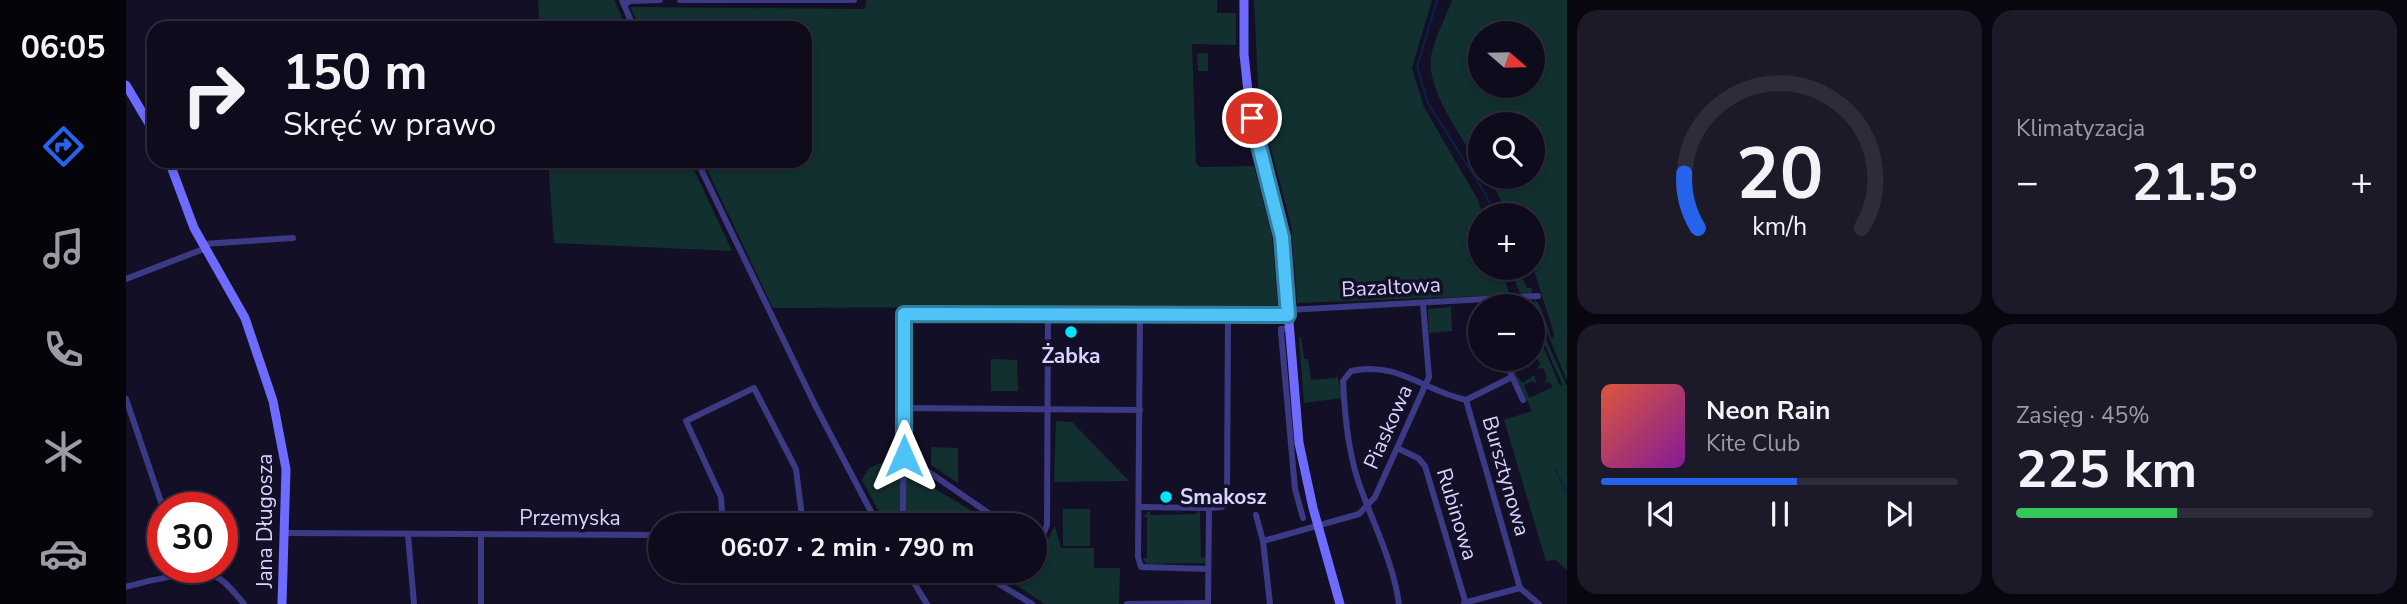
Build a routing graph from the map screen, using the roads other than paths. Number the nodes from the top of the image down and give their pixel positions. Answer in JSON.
{"nodes":[{"id":1,"x":660,"y":0,"type":"edge"},
{"id":2,"x":680,"y":0,"type":"edge"},
{"id":3,"x":853,"y":0,"type":"edge"},
{"id":4,"x":1244,"y":0,"type":"edge"},
{"id":5,"x":623,"y":2,"type":"edge"},
{"id":6,"x":631,"y":21,"type":"edge"},
{"id":7,"x":126,"y":85,"type":"edge"},
{"id":8,"x":147,"y":120,"type":"edge"},
{"id":9,"x":172,"y":168,"type":"edge"},
{"id":10,"x":700,"y":168,"type":"edge"},
{"id":11,"x":293,"y":238,"type":"dead end"},
{"id":12,"x":204,"y":246,"type":"junction"},
{"id":13,"x":126,"y":279,"type":"edge"},
{"id":14,"x":1468,"y":303,"type":"edge"},
{"id":15,"x":1423,"y":304,"type":"junction"},
{"id":16,"x":1288,"y":312,"type":"junction"},
{"id":17,"x":1048,"y":314,"type":"junction"},
{"id":18,"x":1140,"y":314,"type":"junction"},
{"id":19,"x":1228,"y":314,"type":"junction"},
{"id":20,"x":1289,"y":328,"type":"junction"},
{"id":21,"x":1509,"y":371,"type":"edge"},
{"id":22,"x":1512,"y":377,"type":"junction"},
{"id":23,"x":1425,"y":386,"type":"junction"},
{"id":24,"x":126,"y":399,"type":"edge"},
{"id":25,"x":1466,"y":400,"type":"junction"},
{"id":26,"x":1523,"y":400,"type":"dead end"},
{"id":27,"x":904,"y":408,"type":"junction"},
{"id":28,"x":1048,"y":410,"type":"junction"},
{"id":29,"x":1140,"y":410,"type":"junction"},
{"id":30,"x":1397,"y":448,"type":"junction"},
{"id":31,"x":904,"y":456,"type":"junction"},
{"id":32,"x":1307,"y":486,"type":"junction"},
{"id":33,"x":1295,"y":489,"type":"junction"},
{"id":34,"x":158,"y":492,"type":"edge"},
{"id":35,"x":1139,"y":506,"type":"junction"},
{"id":36,"x":1368,"y":507,"type":"junction"},
{"id":37,"x":1209,"y":508,"type":"junction"},
{"id":38,"x":722,"y":513,"type":"edge"},
{"id":39,"x":802,"y":513,"type":"edge"},
{"id":40,"x":872,"y":513,"type":"edge"},
{"id":41,"x":902,"y":513,"type":"edge"},
{"id":42,"x":988,"y":513,"type":"edge"},
{"id":43,"x":1256,"y":516,"type":"dead end"},
{"id":44,"x":1303,"y":518,"type":"dead end"},
{"id":45,"x":1047,"y":526,"type":"edge"},
{"id":46,"x":1318,"y":526,"type":"junction"},
{"id":47,"x":286,"y":533,"type":"junction"},
{"id":48,"x":481,"y":534,"type":"junction"},
{"id":49,"x":408,"y":535,"type":"junction"},
{"id":50,"x":648,"y":535,"type":"edge"},
{"id":51,"x":1263,"y":541,"type":"junction"},
{"id":52,"x":1208,"y":569,"type":"junction"},
{"id":53,"x":148,"y":583,"type":"edge"},
{"id":54,"x":222,"y":583,"type":"edge"},
{"id":55,"x":914,"y":583,"type":"edge"},
{"id":56,"x":997,"y":583,"type":"edge"},
{"id":57,"x":126,"y":587,"type":"edge"},
{"id":58,"x":1520,"y":587,"type":"junction"},
{"id":59,"x":1129,"y":603,"type":"edge"},
{"id":60,"x":1208,"y":603,"type":"edge"},
{"id":61,"x":244,"y":604,"type":"edge"},
{"id":62,"x":282,"y":604,"type":"edge"},
{"id":63,"x":414,"y":604,"type":"edge"},
{"id":64,"x":481,"y":604,"type":"edge"},
{"id":65,"x":927,"y":604,"type":"edge"},
{"id":66,"x":1032,"y":604,"type":"edge"},
{"id":67,"x":1270,"y":604,"type":"edge"},
{"id":68,"x":1340,"y":604,"type":"edge"},
{"id":69,"x":1399,"y":604,"type":"edge"},
{"id":70,"x":1464,"y":604,"type":"edge"},
{"id":71,"x":1539,"y":604,"type":"edge"}],
"edges":[{"from":1,"to":5,"type":"street"},
{"from":2,"to":3,"type":"street"},
{"from":4,"to":16,"type":"street"},
{"from":5,"to":6,"type":"street"},
{"from":7,"to":8,"type":"street"},
{"from":9,"to":12,"type":"street","name":"Jana Długosza"},
{"from":10,"to":40,"type":"street"},
{"from":11,"to":12,"type":"street"},
{"from":12,"to":13,"type":"street"},
{"from":12,"to":47,"type":"street","name":"Jana Długosza"},
{"from":14,"to":15,"type":"street","name":"Bazaltowa"},
{"from":15,"to":16,"type":"street","name":"Bazaltowa"},
{"from":15,"to":23,"type":"street","name":"Piaskowa"},
{"from":16,"to":19,"type":"street","name":"Bazaltowa"},
{"from":16,"to":20,"type":"street"},
{"from":17,"to":18,"type":"street","name":"Bazaltowa"},
{"from":17,"to":27,"type":"street","name":"Bazaltowa"},
{"from":17,"to":28,"type":"street"},
{"from":18,"to":19,"type":"street","name":"Bazaltowa"},
{"from":18,"to":29,"type":"street"},
{"from":19,"to":37,"type":"street"},
{"from":20,"to":32,"type":"street"},
{"from":20,"to":33,"type":"street"},
{"from":21,"to":22,"type":"street","name":"Bursztynowa"},
{"from":22,"to":25,"type":"street","name":"Bursztynowa"},
{"from":22,"to":26,"type":"street","name":"Bursztynowa"},
{"from":23,"to":25,"type":"street"},
{"from":23,"to":30,"type":"street","name":"Piaskowa"},
{"from":23,"to":36,"type":"street"},
{"from":24,"to":34,"type":"street"},
{"from":25,"to":58,"type":"street","name":"Bursztynowa"},
{"from":27,"to":28,"type":"street"},
{"from":27,"to":31,"type":"street"},
{"from":28,"to":29,"type":"street"},
{"from":28,"to":45,"type":"street"},
{"from":29,"to":35,"type":"street"},
{"from":30,"to":36,"type":"street","name":"Piaskowa"},
{"from":30,"to":70,"type":"street","name":"Rubinowa"},
{"from":31,"to":41,"type":"street"},
{"from":31,"to":42,"type":"street"},
{"from":32,"to":33,"type":"street"},
{"from":32,"to":46,"type":"street"},
{"from":33,"to":44,"type":"street"},
{"from":35,"to":37,"type":"street"},
{"from":35,"to":52,"type":"street"},
{"from":36,"to":46,"type":"street"},
{"from":36,"to":69,"type":"street"},
{"from":37,"to":52,"type":"street"},
{"from":38,"to":39,"type":"street"},
{"from":43,"to":51,"type":"street"},
{"from":46,"to":51,"type":"street"},
{"from":46,"to":68,"type":"street"},
{"from":47,"to":49,"type":"street","name":"Przemyska"},
{"from":47,"to":62,"type":"street","name":"Jana Długosza"},
{"from":48,"to":49,"type":"street","name":"Przemyska"},
{"from":48,"to":50,"type":"street","name":"Przemyska"},
{"from":48,"to":64,"type":"street"},
{"from":49,"to":63,"type":"street"},
{"from":51,"to":67,"type":"street"},
{"from":52,"to":60,"type":"street"},
{"from":53,"to":57,"type":"street"},
{"from":54,"to":61,"type":"street"},
{"from":55,"to":65,"type":"street"},
{"from":56,"to":66,"type":"street"},
{"from":58,"to":70,"type":"street"},
{"from":58,"to":71,"type":"street"},
{"from":59,"to":60,"type":"street"}]}
